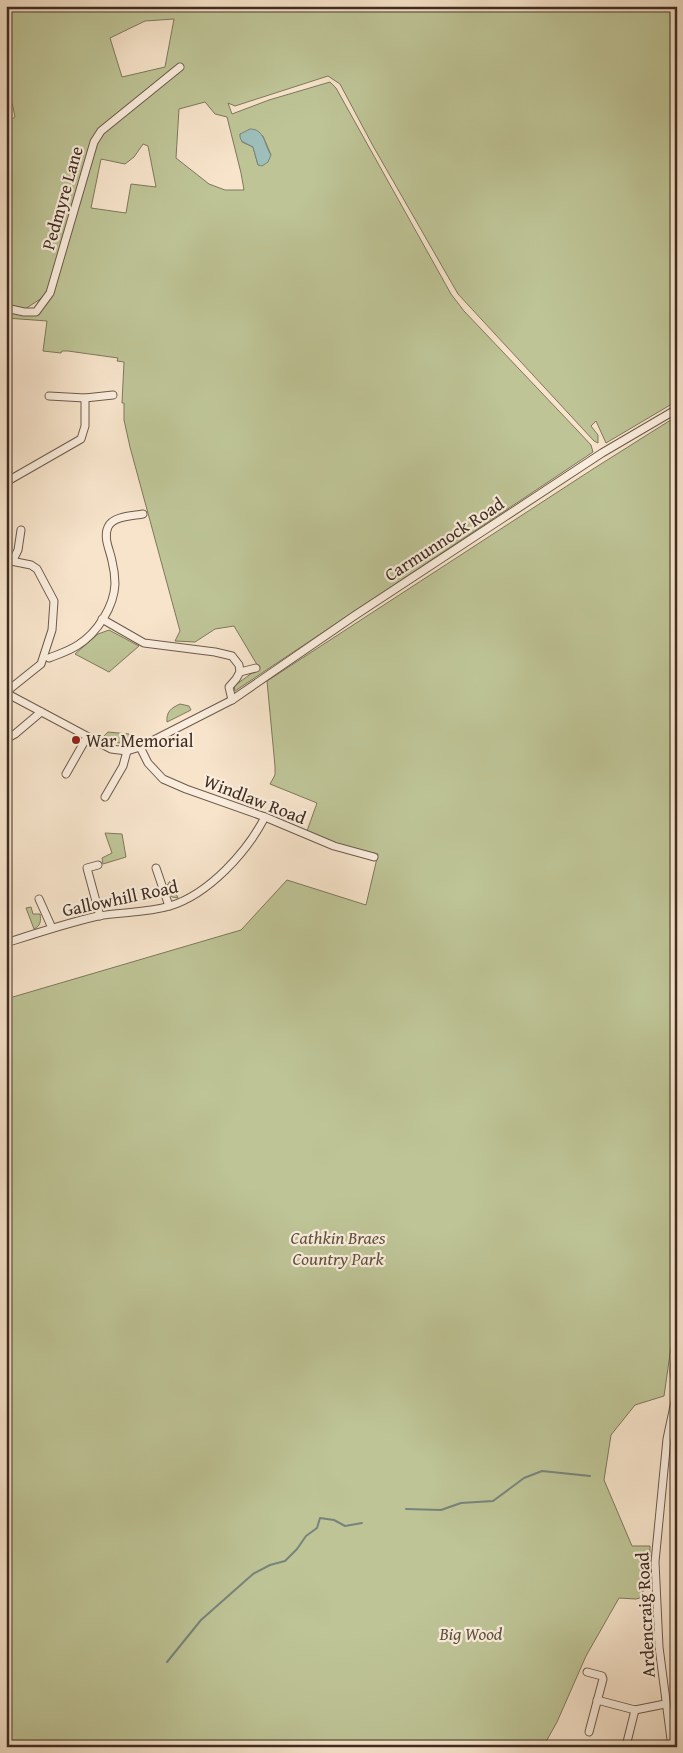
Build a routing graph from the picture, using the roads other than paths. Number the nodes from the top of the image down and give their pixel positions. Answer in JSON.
{"nodes":[{"id":1,"x":180,"y":67,"type":"dead end"},
{"id":2,"x":6,"y":308,"type":"edge"},
{"id":3,"x":113,"y":395,"type":"dead end"},
{"id":4,"x":50,"y":396,"type":"dead end"},
{"id":5,"x":85,"y":398,"type":"junction"},
{"id":6,"x":677,"y":409,"type":"edge"},
{"id":7,"x":6,"y":482,"type":"edge"},
{"id":8,"x":138,"y":512,"type":"dead end"},
{"id":9,"x":21,"y":530,"type":"dead end"},
{"id":10,"x":9,"y":560,"type":"edge"},
{"id":11,"x":102,"y":619,"type":"junction"},
{"id":12,"x":50,"y":658,"type":"dead end"},
{"id":13,"x":256,"y":668,"type":"dead end"},
{"id":14,"x":240,"y":672,"type":"junction"},
{"id":15,"x":6,"y":693,"type":"edge"},
{"id":16,"x":232,"y":700,"type":"junction"},
{"id":17,"x":42,"y":712,"type":"junction"},
{"id":18,"x":87,"y":737,"type":"junction"},
{"id":19,"x":6,"y":738,"type":"edge"},
{"id":20,"x":140,"y":747,"type":"junction"},
{"id":21,"x":127,"y":751,"type":"junction"},
{"id":22,"x":66,"y":774,"type":"dead end"},
{"id":23,"x":105,"y":797,"type":"dead end"},
{"id":24,"x":266,"y":817,"type":"junction"},
{"id":25,"x":374,"y":857,"type":"dead end"},
{"id":26,"x":98,"y":865,"type":"dead end"},
{"id":27,"x":156,"y":868,"type":"dead end"},
{"id":28,"x":39,"y":899,"type":"dead end"},
{"id":29,"x":169,"y":906,"type":"junction"},
{"id":30,"x":100,"y":916,"type":"junction"},
{"id":31,"x":52,"y":928,"type":"junction"},
{"id":32,"x":6,"y":943,"type":"edge"},
{"id":33,"x":677,"y":1342,"type":"edge"},
{"id":34,"x":587,"y":1672,"type":"dead end"},
{"id":35,"x":597,"y":1700,"type":"junction"},
{"id":36,"x":666,"y":1704,"type":"junction"},
{"id":37,"x":635,"y":1710,"type":"junction"},
{"id":38,"x":589,"y":1732,"type":"dead end"},
{"id":39,"x":627,"y":1742,"type":"dead end"},
{"id":40,"x":672,"y":1747,"type":"edge"}],
"edges":[{"from":1,"to":2,"type":"street","name":"Pedmyre Lane"},
{"from":3,"to":5,"type":"street"},
{"from":4,"to":5,"type":"street"},
{"from":5,"to":7,"type":"street"},
{"from":6,"to":16,"type":"street","name":"Carmunnock Road"},
{"from":8,"to":11,"type":"street"},
{"from":9,"to":10,"type":"street"},
{"from":10,"to":15,"type":"street"},
{"from":11,"to":12,"type":"street"},
{"from":11,"to":14,"type":"street"},
{"from":13,"to":14,"type":"street"},
{"from":14,"to":16,"type":"street"},
{"from":15,"to":17,"type":"street"},
{"from":16,"to":20,"type":"street","name":"Carmunnock Road"},
{"from":17,"to":18,"type":"street"},
{"from":17,"to":19,"type":"street"},
{"from":18,"to":21,"type":"street"},
{"from":18,"to":22,"type":"street"},
{"from":20,"to":21,"type":"street","name":"Carmunnock Road"},
{"from":20,"to":24,"type":"street","name":"Windlaw Road"},
{"from":21,"to":23,"type":"street"},
{"from":24,"to":25,"type":"street","name":"Windlaw Road"},
{"from":24,"to":29,"type":"street","name":"Gallowhill Road"},
{"from":26,"to":30,"type":"street"},
{"from":27,"to":29,"type":"street"},
{"from":28,"to":31,"type":"street"},
{"from":29,"to":30,"type":"street","name":"Gallowhill Road"},
{"from":30,"to":31,"type":"street","name":"Gallowhill Road"},
{"from":31,"to":32,"type":"street","name":"Gallowhill Road"},
{"from":33,"to":36,"type":"street","name":"Ardencraig Road"},
{"from":34,"to":35,"type":"street"},
{"from":35,"to":37,"type":"street"},
{"from":35,"to":38,"type":"street"},
{"from":36,"to":37,"type":"street"},
{"from":36,"to":40,"type":"street","name":"Ardencraig Road"},
{"from":37,"to":39,"type":"street"}]}
